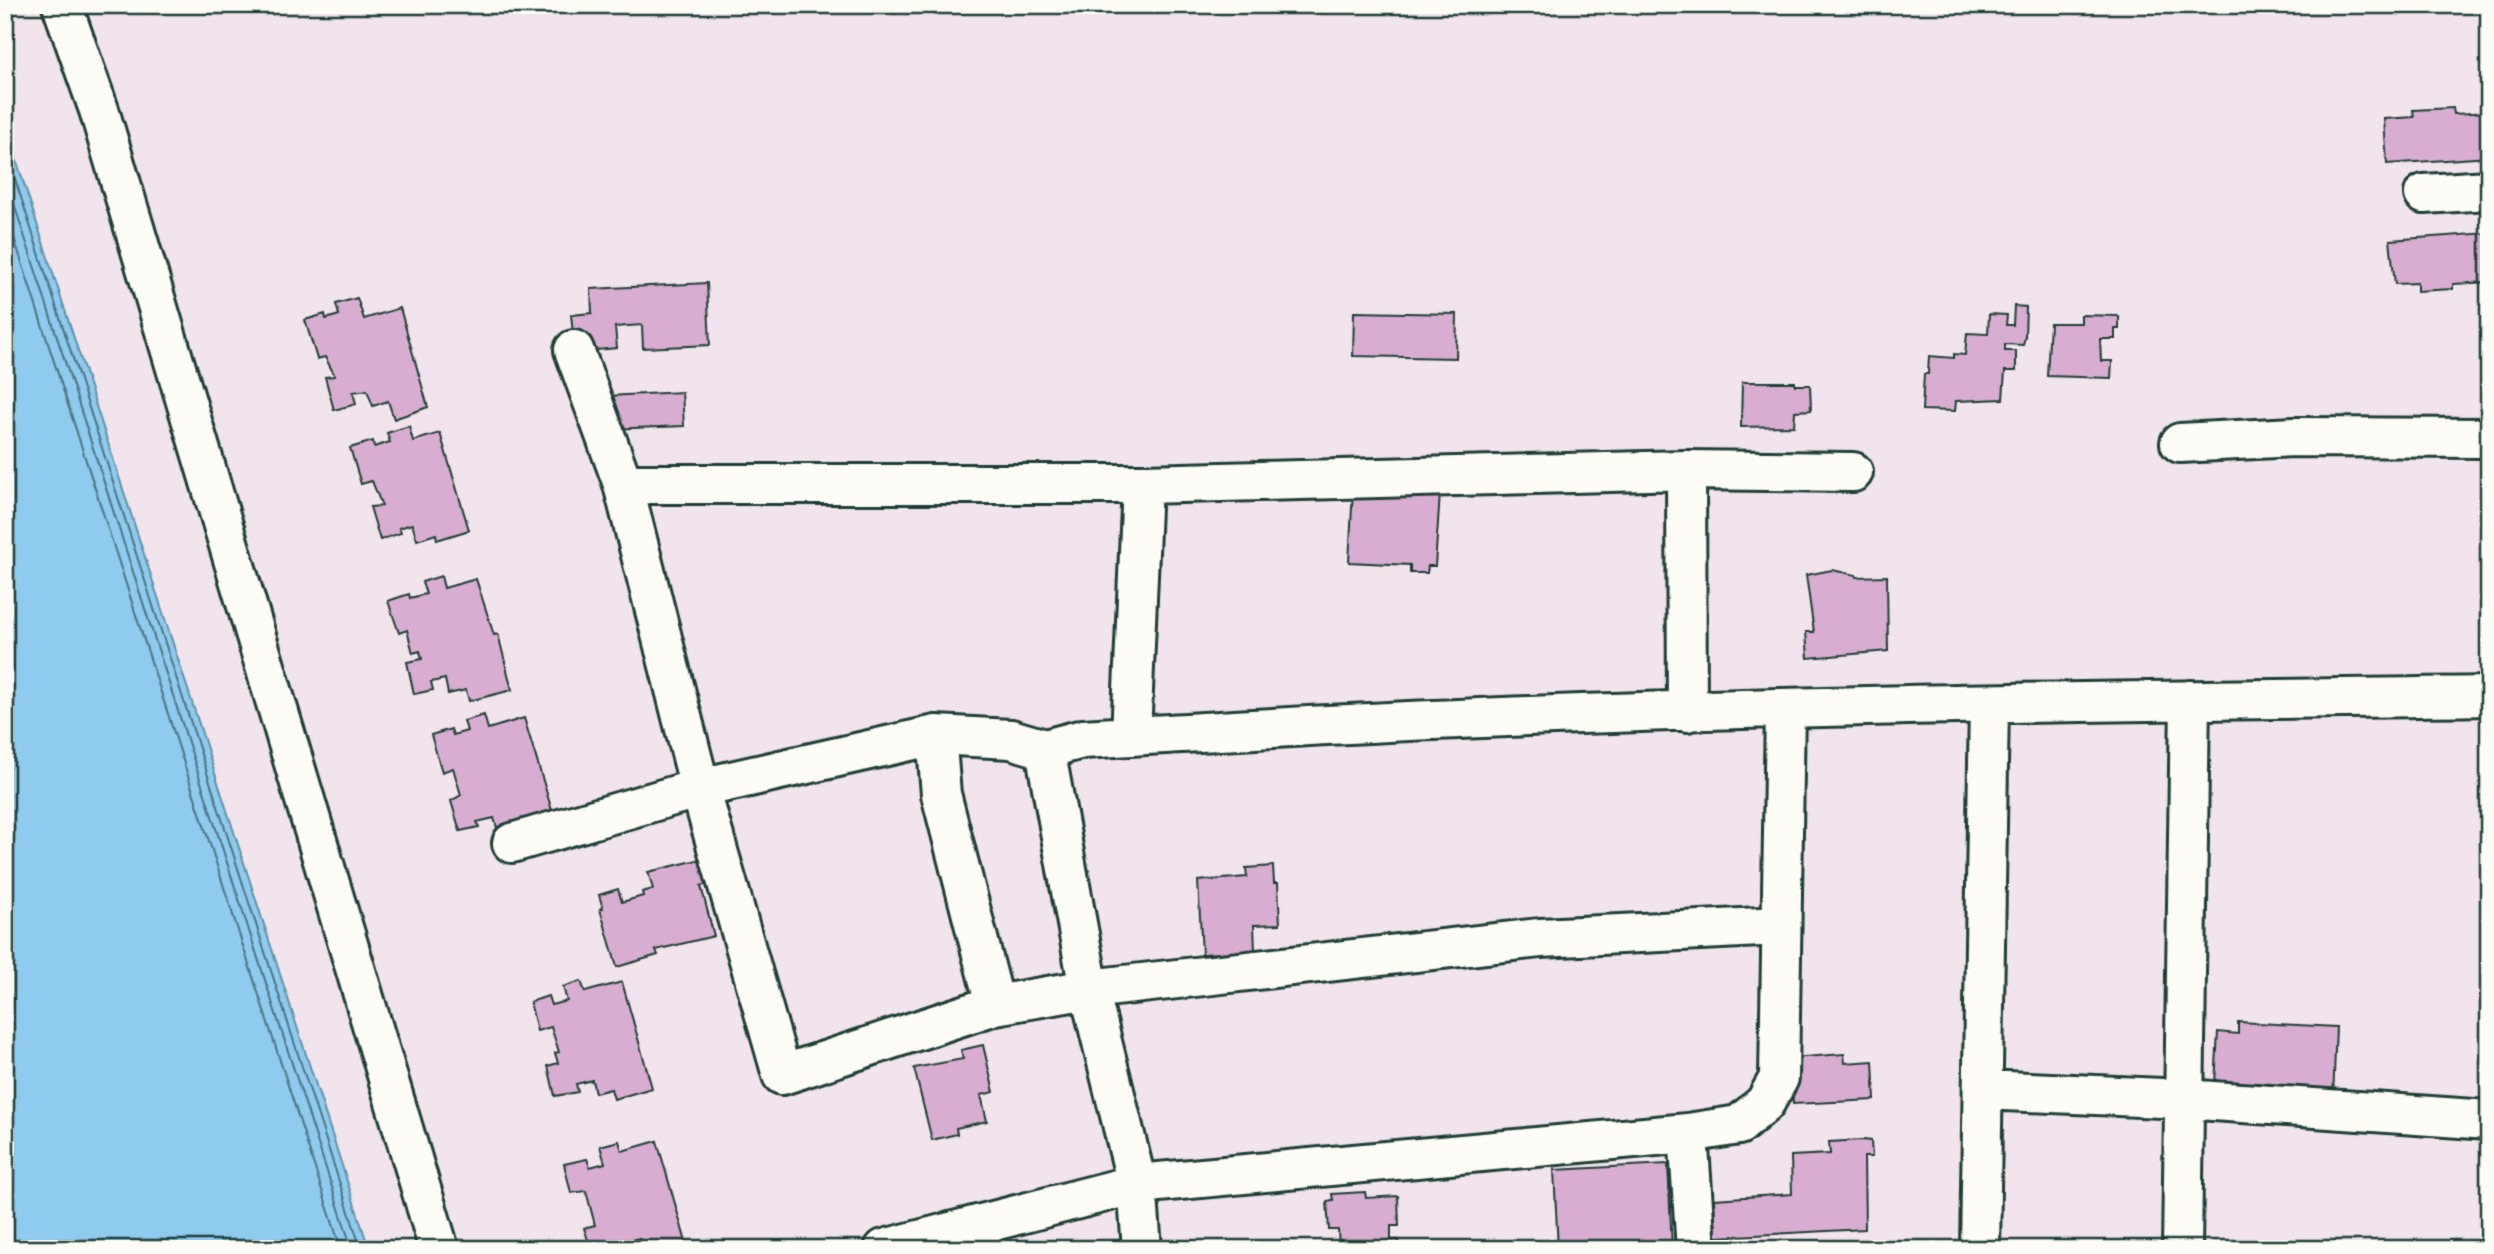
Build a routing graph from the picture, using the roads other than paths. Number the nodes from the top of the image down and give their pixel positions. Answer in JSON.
{"nodes":[{"id":1,"x":62,"y":5,"type":"edge"},
{"id":2,"x":2489,"y":190,"type":"edge"},
{"id":3,"x":2424,"y":194,"type":"dead end"},
{"id":4,"x":574,"y":350,"type":"dead end"},
{"id":5,"x":2489,"y":438,"type":"edge"},
{"id":6,"x":2180,"y":443,"type":"dead end"},
{"id":7,"x":1686,"y":470,"type":"junction"},
{"id":8,"x":1853,"y":472,"type":"dead end"},
{"id":9,"x":624,"y":484,"type":"junction"},
{"id":10,"x":1142,"y":484,"type":"junction"},
{"id":11,"x":2489,"y":696,"type":"edge"},
{"id":12,"x":2190,"y":700,"type":"junction"},
{"id":13,"x":1989,"y":704,"type":"junction"},
{"id":14,"x":1785,"y":709,"type":"junction"},
{"id":15,"x":1687,"y":712,"type":"junction"},
{"id":16,"x":936,"y":735,"type":"junction"},
{"id":17,"x":1131,"y":736,"type":"junction"},
{"id":18,"x":1045,"y":749,"type":"junction"},
{"id":19,"x":700,"y":789,"type":"junction"},
{"id":20,"x":512,"y":843,"type":"dead end"},
{"id":21,"x":1782,"y":926,"type":"junction"},
{"id":22,"x":1089,"y":989,"type":"junction"},
{"id":23,"x":995,"y":1005,"type":"junction"},
{"id":24,"x":1983,"y":1090,"type":"junction"},
{"id":25,"x":2183,"y":1099,"type":"junction"},
{"id":26,"x":2489,"y":1120,"type":"edge"},
{"id":27,"x":1688,"y":1133,"type":"junction"},
{"id":28,"x":1137,"y":1184,"type":"junction"},
{"id":29,"x":904,"y":1246,"type":"edge"},
{"id":30,"x":439,"y":1249,"type":"edge"},
{"id":31,"x":1142,"y":1249,"type":"edge"},
{"id":32,"x":1696,"y":1249,"type":"edge"},
{"id":33,"x":1980,"y":1249,"type":"edge"},
{"id":34,"x":2182,"y":1249,"type":"edge"}],
"edges":[{"from":1,"to":30,"type":"street"},
{"from":2,"to":3,"type":"street"},
{"from":4,"to":9,"type":"street"},
{"from":5,"to":6,"type":"street"},
{"from":7,"to":8,"type":"street"},
{"from":7,"to":10,"type":"street"},
{"from":7,"to":15,"type":"street"},
{"from":9,"to":10,"type":"street"},
{"from":9,"to":19,"type":"street"},
{"from":10,"to":17,"type":"street"},
{"from":11,"to":12,"type":"street"},
{"from":12,"to":13,"type":"street"},
{"from":12,"to":25,"type":"street"},
{"from":13,"to":14,"type":"street"},
{"from":13,"to":24,"type":"street"},
{"from":14,"to":15,"type":"street"},
{"from":14,"to":21,"type":"street"},
{"from":15,"to":17,"type":"street"},
{"from":16,"to":18,"type":"street"},
{"from":16,"to":19,"type":"street"},
{"from":16,"to":23,"type":"street"},
{"from":17,"to":18,"type":"street"},
{"from":18,"to":22,"type":"street"},
{"from":19,"to":20,"type":"street"},
{"from":19,"to":23,"type":"street"},
{"from":21,"to":22,"type":"street"},
{"from":21,"to":27,"type":"street"},
{"from":22,"to":23,"type":"street"},
{"from":22,"to":28,"type":"street"},
{"from":24,"to":25,"type":"street"},
{"from":24,"to":33,"type":"street"},
{"from":25,"to":26,"type":"street"},
{"from":25,"to":34,"type":"street"},
{"from":27,"to":28,"type":"street"},
{"from":27,"to":32,"type":"street"},
{"from":28,"to":29,"type":"street"},
{"from":28,"to":31,"type":"street"}]}
